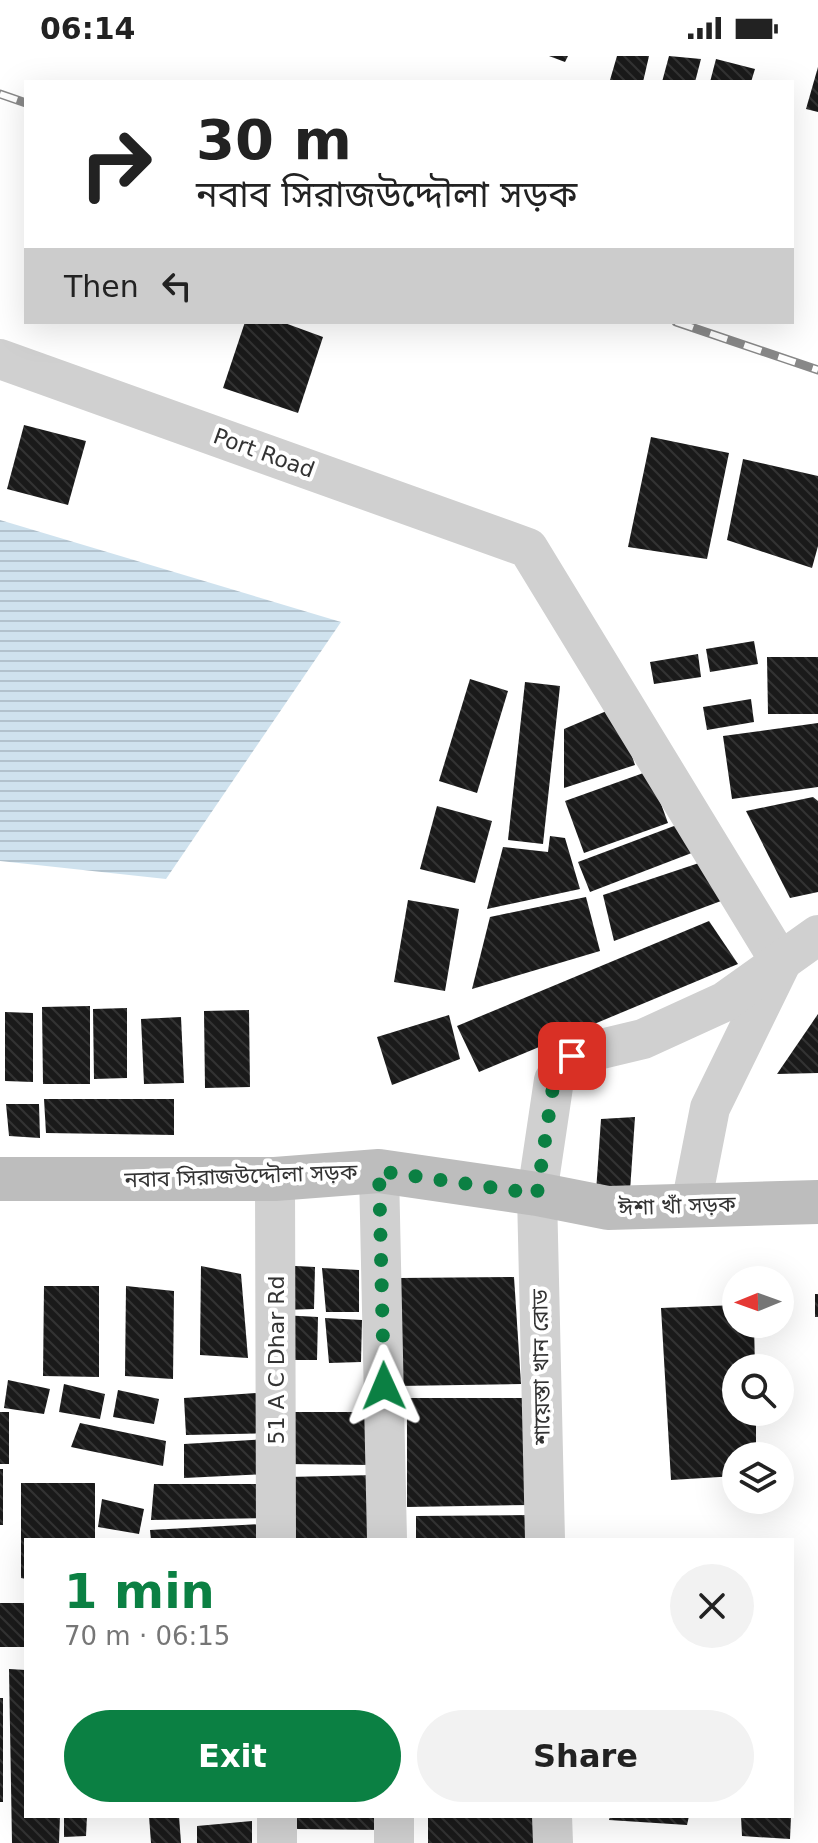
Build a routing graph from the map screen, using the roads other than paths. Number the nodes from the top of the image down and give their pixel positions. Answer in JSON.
{"nodes":[{"id":1,"x":0,"y":359,"type":"edge"},
{"id":2,"x":818,"y":935,"type":"edge"},
{"id":3,"x":781,"y":963,"type":"junction"},
{"id":4,"x":379,"y":1171,"type":"junction"},
{"id":5,"x":0,"y":1179,"type":"edge"},
{"id":6,"x":275,"y":1179,"type":"junction"},
{"id":7,"x":537,"y":1194,"type":"junction"},
{"id":8,"x":818,"y":1202,"type":"edge"},
{"id":9,"x":691,"y":1205,"type":"junction"},
{"id":10,"x":276,"y":1538,"type":"edge"},
{"id":11,"x":387,"y":1538,"type":"edge"},
{"id":12,"x":545,"y":1538,"type":"edge"},
{"id":13,"x":277,"y":1818,"type":"edge"},
{"id":14,"x":394,"y":1818,"type":"edge"},
{"id":15,"x":552,"y":1818,"type":"edge"},
{"id":16,"x":277,"y":1843,"type":"edge"},
{"id":17,"x":394,"y":1843,"type":"edge"},
{"id":18,"x":553,"y":1843,"type":"edge"}],
"edges":[{"from":1,"to":3,"type":"street","name":"Port Road"},
{"from":2,"to":3,"type":"street"},
{"from":3,"to":7,"type":"street"},
{"from":3,"to":9,"type":"street"},
{"from":4,"to":6,"type":"street","name":"নবাব সিরাজউদ্দৌলা সড়ক"},
{"from":4,"to":7,"type":"street","name":"নবাব সিরাজউদ্দৌলা সড়ক"},
{"from":4,"to":11,"type":"street"},
{"from":5,"to":6,"type":"street","name":"নবাব সিরাজউদ্দৌলা সড়ক"},
{"from":6,"to":10,"type":"street","name":"51 A C Dhar Rd"},
{"from":7,"to":9,"type":"street","name":"ঈশা খাঁ সড়ক"},
{"from":7,"to":12,"type":"street","name":"শায়েস্তা খান রোড"},
{"from":8,"to":9,"type":"street","name":"ঈশা খাঁ সড়ক"},
{"from":13,"to":16,"type":"street"},
{"from":14,"to":17,"type":"street"},
{"from":15,"to":18,"type":"street"}]}
